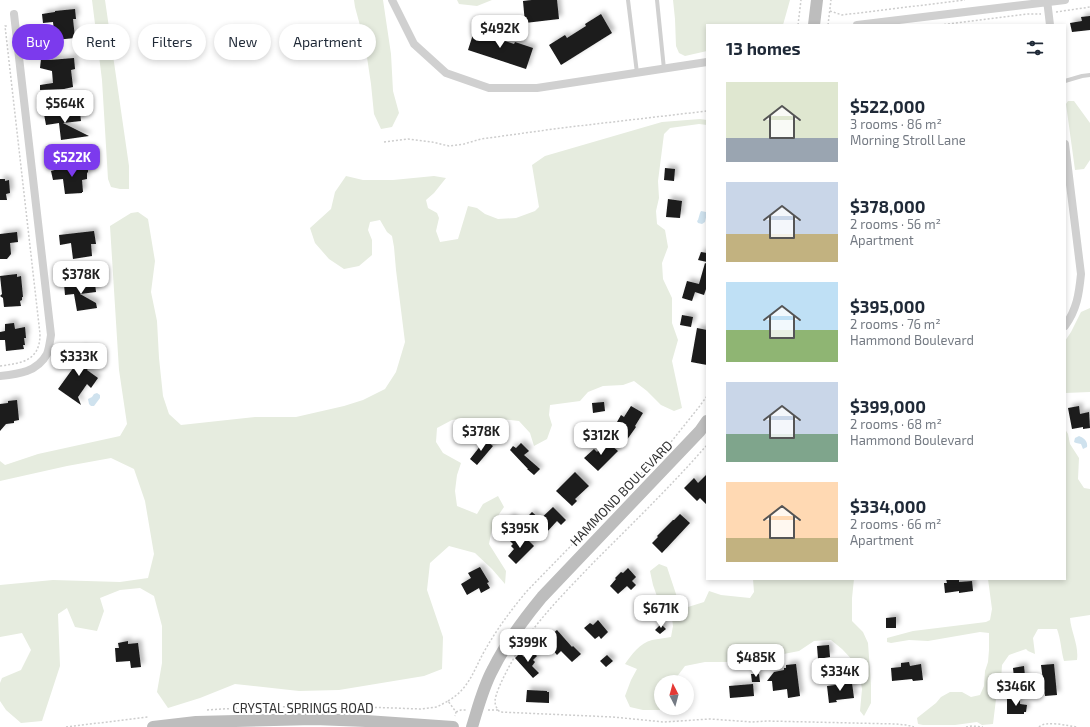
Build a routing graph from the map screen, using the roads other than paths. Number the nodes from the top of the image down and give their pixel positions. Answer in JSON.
{"nodes":[{"id":1,"x":392,"y":0,"type":"edge"},
{"id":2,"x":628,"y":0,"type":"edge"},
{"id":3,"x":656,"y":0,"type":"edge"},
{"id":4,"x":817,"y":0,"type":"edge"},
{"id":5,"x":1065,"y":0,"type":"edge"},
{"id":6,"x":1047,"y":1,"type":"edge"},
{"id":7,"x":14,"y":14,"type":"dead end"},
{"id":8,"x":814,"y":24,"type":"edge"},
{"id":9,"x":865,"y":24,"type":"edge"},
{"id":10,"x":1050,"y":24,"type":"edge"},
{"id":11,"x":706,"y":62,"type":"edge"},
{"id":12,"x":664,"y":69,"type":"junction"},
{"id":13,"x":637,"y":73,"type":"junction"},
{"id":14,"x":1090,"y":75,"type":"edge"},
{"id":15,"x":1066,"y":81,"type":"edge"},
{"id":16,"x":1066,"y":152,"type":"edge"},
{"id":17,"x":1066,"y":324,"type":"edge"},
{"id":18,"x":0,"y":376,"type":"edge"},
{"id":19,"x":706,"y":423,"type":"edge"},
{"id":20,"x":196,"y":724,"type":"edge"},
{"id":21,"x":153,"y":727,"type":"edge"},
{"id":22,"x":453,"y":727,"type":"edge"},
{"id":23,"x":472,"y":727,"type":"edge"}],
"edges":[{"from":1,"to":13,"type":"street"},
{"from":2,"to":13,"type":"lane"},
{"from":3,"to":12,"type":"lane"},
{"from":4,"to":8,"type":"street"},
{"from":5,"to":6,"type":"street"},
{"from":6,"to":9,"type":"street"},
{"from":6,"to":10,"type":"street"},
{"from":7,"to":18,"type":"street"},
{"from":11,"to":12,"type":"street"},
{"from":12,"to":13,"type":"street"},
{"from":14,"to":15,"type":"lane"},
{"from":16,"to":17,"type":"street"},
{"from":19,"to":23,"type":"street","name":"HAMMOND BOULEVARD"},
{"from":20,"to":21,"type":"street","name":"CRYSTAL SPRINGS ROAD"},
{"from":20,"to":22,"type":"street","name":"CRYSTAL SPRINGS ROAD"}]}
